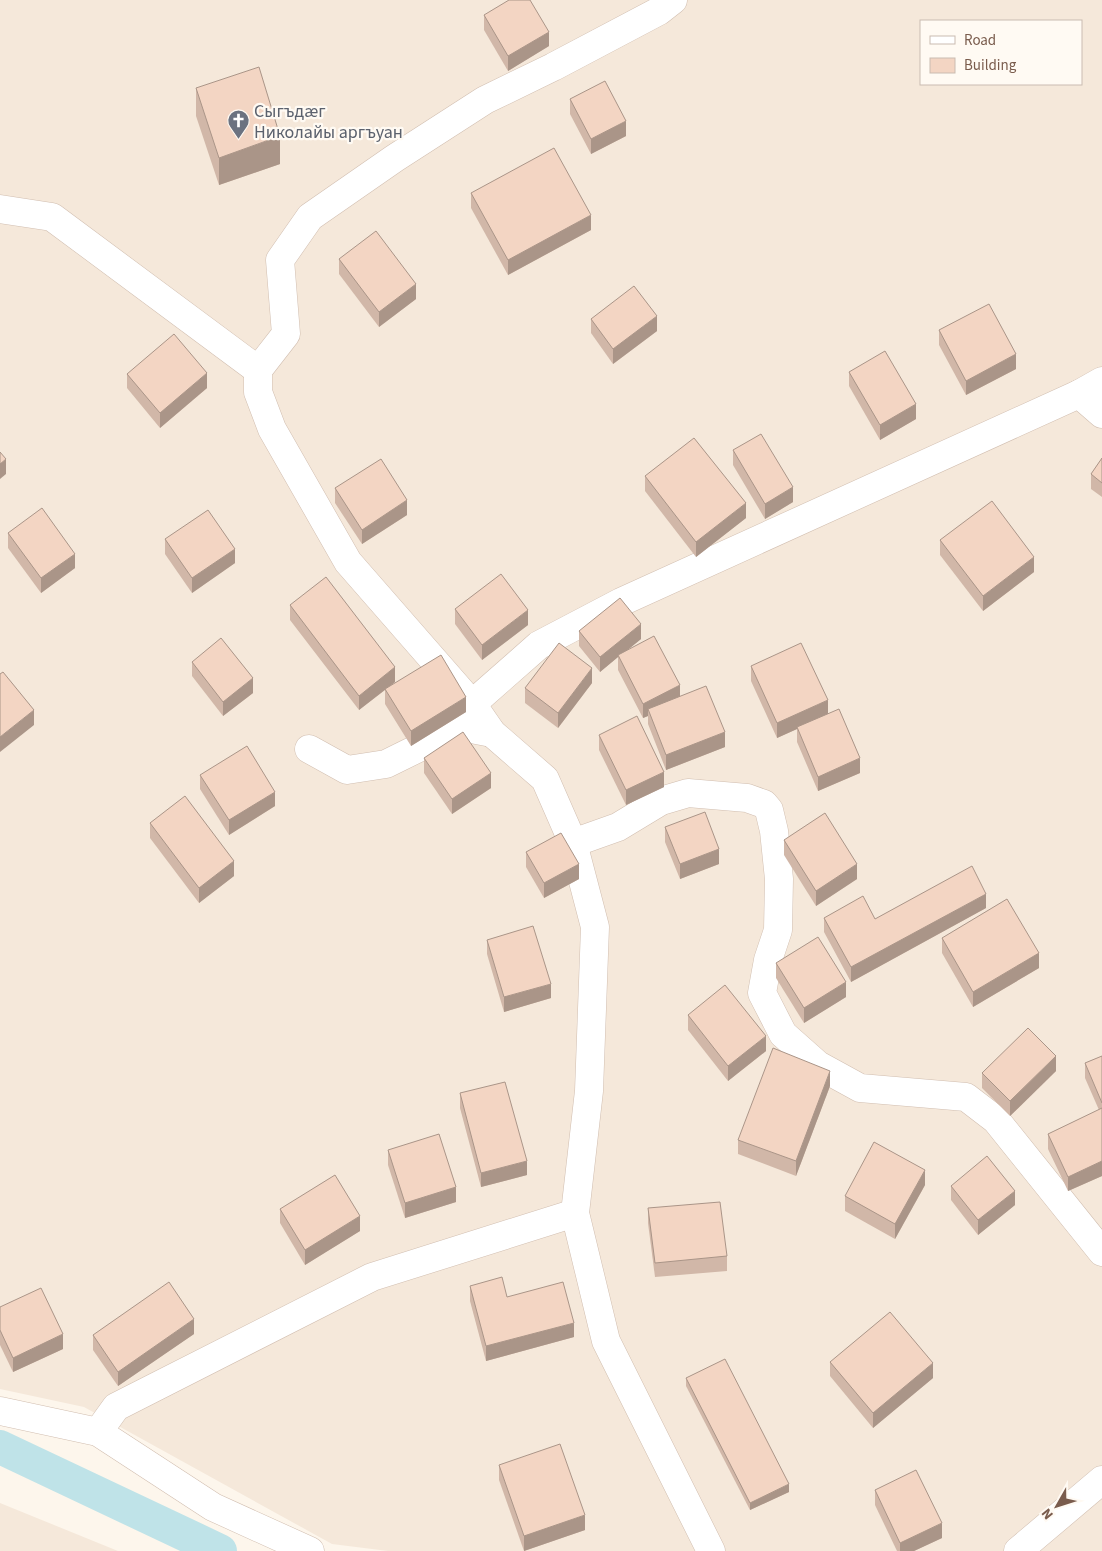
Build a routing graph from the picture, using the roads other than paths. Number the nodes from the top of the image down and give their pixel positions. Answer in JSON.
{"nodes":[{"id":1,"x":673,"y":0,"type":"edge"},
{"id":2,"x":0,"y":209,"type":"edge"},
{"id":3,"x":258,"y":370,"type":"junction"},
{"id":4,"x":1091,"y":387,"type":"edge"},
{"id":5,"x":1102,"y":414,"type":"edge"},
{"id":6,"x":472,"y":704,"type":"junction"},
{"id":7,"x":492,"y":733,"type":"junction"},
{"id":8,"x":309,"y":749,"type":"dead end"},
{"id":9,"x":573,"y":844,"type":"junction"},
{"id":10,"x":575,"y":1213,"type":"junction"},
{"id":11,"x":1102,"y":1252,"type":"edge"},
{"id":12,"x":0,"y":1411,"type":"edge"},
{"id":13,"x":98,"y":1432,"type":"junction"},
{"id":14,"x":1102,"y":1480,"type":"edge"},
{"id":15,"x":310,"y":1551,"type":"edge"},
{"id":16,"x":711,"y":1551,"type":"edge"},
{"id":17,"x":1018,"y":1551,"type":"edge"}],
"edges":[{"from":1,"to":3,"type":"street"},
{"from":2,"to":3,"type":"street"},
{"from":3,"to":6,"type":"street"},
{"from":4,"to":5,"type":"street"},
{"from":4,"to":6,"type":"street"},
{"from":6,"to":7,"type":"street"},
{"from":7,"to":8,"type":"street"},
{"from":7,"to":9,"type":"street"},
{"from":9,"to":10,"type":"street"},
{"from":9,"to":11,"type":"street"},
{"from":10,"to":13,"type":"street"},
{"from":10,"to":16,"type":"street"},
{"from":12,"to":13,"type":"street"},
{"from":13,"to":15,"type":"street"},
{"from":14,"to":17,"type":"street"}]}
